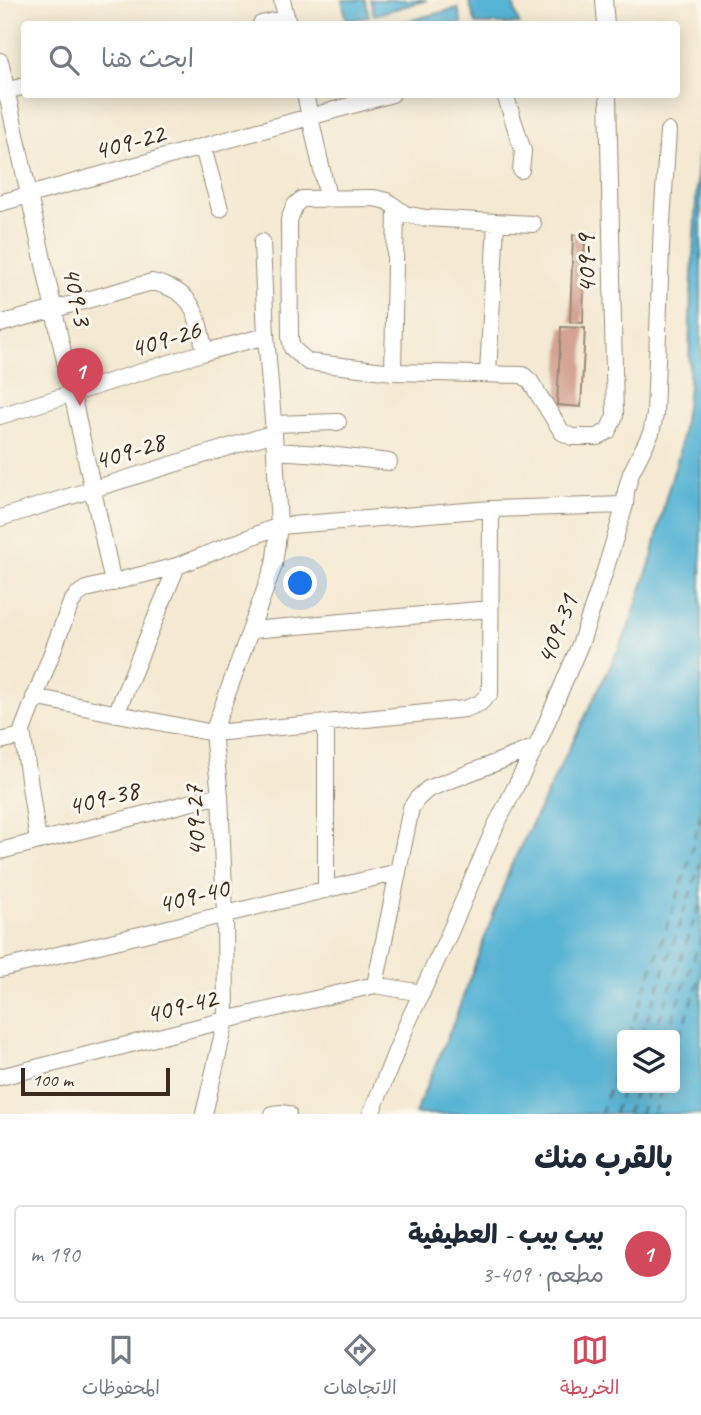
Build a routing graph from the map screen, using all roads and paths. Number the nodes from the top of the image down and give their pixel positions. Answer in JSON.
{"nodes":[{"id":1,"x":282,"y":0,"type":"edge"},
{"id":2,"x":604,"y":0,"type":"edge"},
{"id":3,"x":287,"y":21,"type":"edge"},
{"id":4,"x":606,"y":21,"type":"edge"},
{"id":5,"x":0,"y":61,"type":"edge"},
{"id":6,"x":21,"y":87,"type":"edge"},
{"id":7,"x":3,"y":92,"type":"edge"},
{"id":8,"x":306,"y":98,"type":"edge"},
{"id":9,"x":378,"y":98,"type":"edge"},
{"id":10,"x":506,"y":98,"type":"edge"},
{"id":11,"x":608,"y":98,"type":"edge"},
{"id":12,"x":311,"y":118,"type":"junction"},
{"id":13,"x":668,"y":131,"type":"dead end"},
{"id":14,"x":203,"y":148,"type":"junction"},
{"id":15,"x":521,"y":170,"type":"dead end"},
{"id":16,"x":29,"y":195,"type":"junction"},
{"id":17,"x":328,"y":198,"type":"junction"},
{"id":18,"x":0,"y":203,"type":"edge"},
{"id":19,"x":396,"y":208,"type":"junction"},
{"id":20,"x":220,"y":209,"type":"dead end"},
{"id":21,"x":496,"y":222,"type":"junction"},
{"id":22,"x":533,"y":224,"type":"dead end"},
{"id":23,"x":262,"y":242,"type":"dead end"},
{"id":24,"x":53,"y":308,"type":"junction"},
{"id":25,"x":0,"y":324,"type":"edge"},
{"id":26,"x":265,"y":336,"type":"junction"},
{"id":27,"x":205,"y":352,"type":"junction"},
{"id":28,"x":393,"y":372,"type":"junction"},
{"id":29,"x":488,"y":374,"type":"junction"},
{"id":30,"x":72,"y":394,"type":"junction"},
{"id":31,"x":0,"y":416,"type":"edge"},
{"id":32,"x":338,"y":422,"type":"dead end"},
{"id":33,"x":274,"y":429,"type":"junction"},
{"id":34,"x":275,"y":451,"type":"junction"},
{"id":35,"x":389,"y":461,"type":"dead end"},
{"id":36,"x":92,"y":489,"type":"junction"},
{"id":37,"x":625,"y":505,"type":"junction"},
{"id":38,"x":491,"y":509,"type":"junction"},
{"id":39,"x":0,"y":518,"type":"edge"},
{"id":40,"x":279,"y":526,"type":"junction"},
{"id":41,"x":177,"y":566,"type":"junction"},
{"id":42,"x":113,"y":583,"type":"junction"},
{"id":43,"x":490,"y":609,"type":"junction"},
{"id":44,"x":252,"y":629,"type":"junction"},
{"id":45,"x":34,"y":697,"type":"junction"},
{"id":46,"x":116,"y":714,"type":"junction"},
{"id":47,"x":326,"y":723,"type":"junction"},
{"id":48,"x":213,"y":733,"type":"junction"},
{"id":49,"x":22,"y":736,"type":"junction"},
{"id":50,"x":0,"y":741,"type":"edge"},
{"id":51,"x":536,"y":747,"type":"junction"},
{"id":52,"x":220,"y":795,"type":"junction"},
{"id":53,"x":38,"y":841,"type":"junction"},
{"id":54,"x":0,"y":851,"type":"edge"},
{"id":55,"x":398,"y":873,"type":"junction"},
{"id":56,"x":326,"y":890,"type":"junction"},
{"id":57,"x":225,"y":915,"type":"junction"},
{"id":58,"x":0,"y":969,"type":"edge"},
{"id":59,"x":375,"y":985,"type":"junction"},
{"id":60,"x":422,"y":993,"type":"junction"},
{"id":61,"x":226,"y":1020,"type":"junction"},
{"id":62,"x":0,"y":1077,"type":"edge"},
{"id":63,"x":207,"y":1114,"type":"edge"},
{"id":64,"x":273,"y":1114,"type":"edge"},
{"id":65,"x":288,"y":1114,"type":"edge"},
{"id":66,"x":371,"y":1114,"type":"edge"}],
"edges":[{"from":1,"to":3,"type":"street"},
{"from":2,"to":4,"type":"street"},
{"from":5,"to":7,"type":"street","name":"409-3"},
{"from":6,"to":7,"type":"street"},
{"from":7,"to":16,"type":"street","name":"409-3"},
{"from":8,"to":12,"type":"street"},
{"from":9,"to":12,"type":"street","name":"409-22"},
{"from":10,"to":15,"type":"street"},
{"from":11,"to":29,"type":"street","name":"409-9"},
{"from":12,"to":14,"type":"street","name":"409-22"},
{"from":12,"to":17,"type":"street"},
{"from":13,"to":37,"type":"street","name":"409-31"},
{"from":14,"to":16,"type":"street","name":"409-22"},
{"from":14,"to":20,"type":"street"},
{"from":16,"to":18,"type":"street","name":"409-22"},
{"from":16,"to":24,"type":"street","name":"409-3"},
{"from":17,"to":19,"type":"street"},
{"from":17,"to":28,"type":"street"},
{"from":19,"to":21,"type":"street"},
{"from":19,"to":28,"type":"street"},
{"from":21,"to":22,"type":"street"},
{"from":21,"to":29,"type":"street"},
{"from":23,"to":26,"type":"street"},
{"from":24,"to":25,"type":"street"},
{"from":24,"to":27,"type":"street"},
{"from":24,"to":30,"type":"street","name":"409-3"},
{"from":26,"to":27,"type":"street","name":"409-26"},
{"from":26,"to":33,"type":"street"},
{"from":27,"to":30,"type":"street","name":"409-26"},
{"from":28,"to":29,"type":"street"},
{"from":30,"to":31,"type":"street","name":"409-26"},
{"from":30,"to":36,"type":"street","name":"409-3"},
{"from":32,"to":33,"type":"street","name":"409-28"},
{"from":33,"to":34,"type":"street"},
{"from":33,"to":36,"type":"street","name":"409-28"},
{"from":34,"to":35,"type":"street"},
{"from":34,"to":40,"type":"street"},
{"from":36,"to":39,"type":"street","name":"409-28"},
{"from":36,"to":42,"type":"street","name":"409-3"},
{"from":37,"to":38,"type":"street"},
{"from":37,"to":51,"type":"street","name":"409-31"},
{"from":38,"to":40,"type":"street"},
{"from":38,"to":43,"type":"street"},
{"from":40,"to":41,"type":"street"},
{"from":40,"to":44,"type":"street"},
{"from":41,"to":42,"type":"street"},
{"from":41,"to":46,"type":"street"},
{"from":42,"to":45,"type":"street"},
{"from":43,"to":44,"type":"street"},
{"from":43,"to":47,"type":"street"},
{"from":44,"to":48,"type":"street"},
{"from":45,"to":46,"type":"street"},
{"from":45,"to":49,"type":"street"},
{"from":46,"to":48,"type":"street"},
{"from":47,"to":48,"type":"street"},
{"from":47,"to":56,"type":"street"},
{"from":48,"to":52,"type":"street","name":"409-27"},
{"from":49,"to":50,"type":"street"},
{"from":49,"to":53,"type":"street"},
{"from":51,"to":55,"type":"street"},
{"from":51,"to":60,"type":"street","name":"409-31"},
{"from":52,"to":53,"type":"street","name":"409-38"},
{"from":52,"to":57,"type":"street","name":"409-27"},
{"from":53,"to":54,"type":"street","name":"409-38"},
{"from":55,"to":56,"type":"street","name":"409-40"},
{"from":55,"to":59,"type":"street"},
{"from":56,"to":57,"type":"street","name":"409-40"},
{"from":57,"to":58,"type":"street","name":"409-40"},
{"from":57,"to":61,"type":"street","name":"409-27"},
{"from":59,"to":60,"type":"street"},
{"from":59,"to":61,"type":"street","name":"409-42"},
{"from":60,"to":66,"type":"street","name":"409-31"},
{"from":61,"to":62,"type":"street","name":"409-42"},
{"from":61,"to":63,"type":"street","name":"409-27"},
{"from":64,"to":65,"type":"street"}]}
